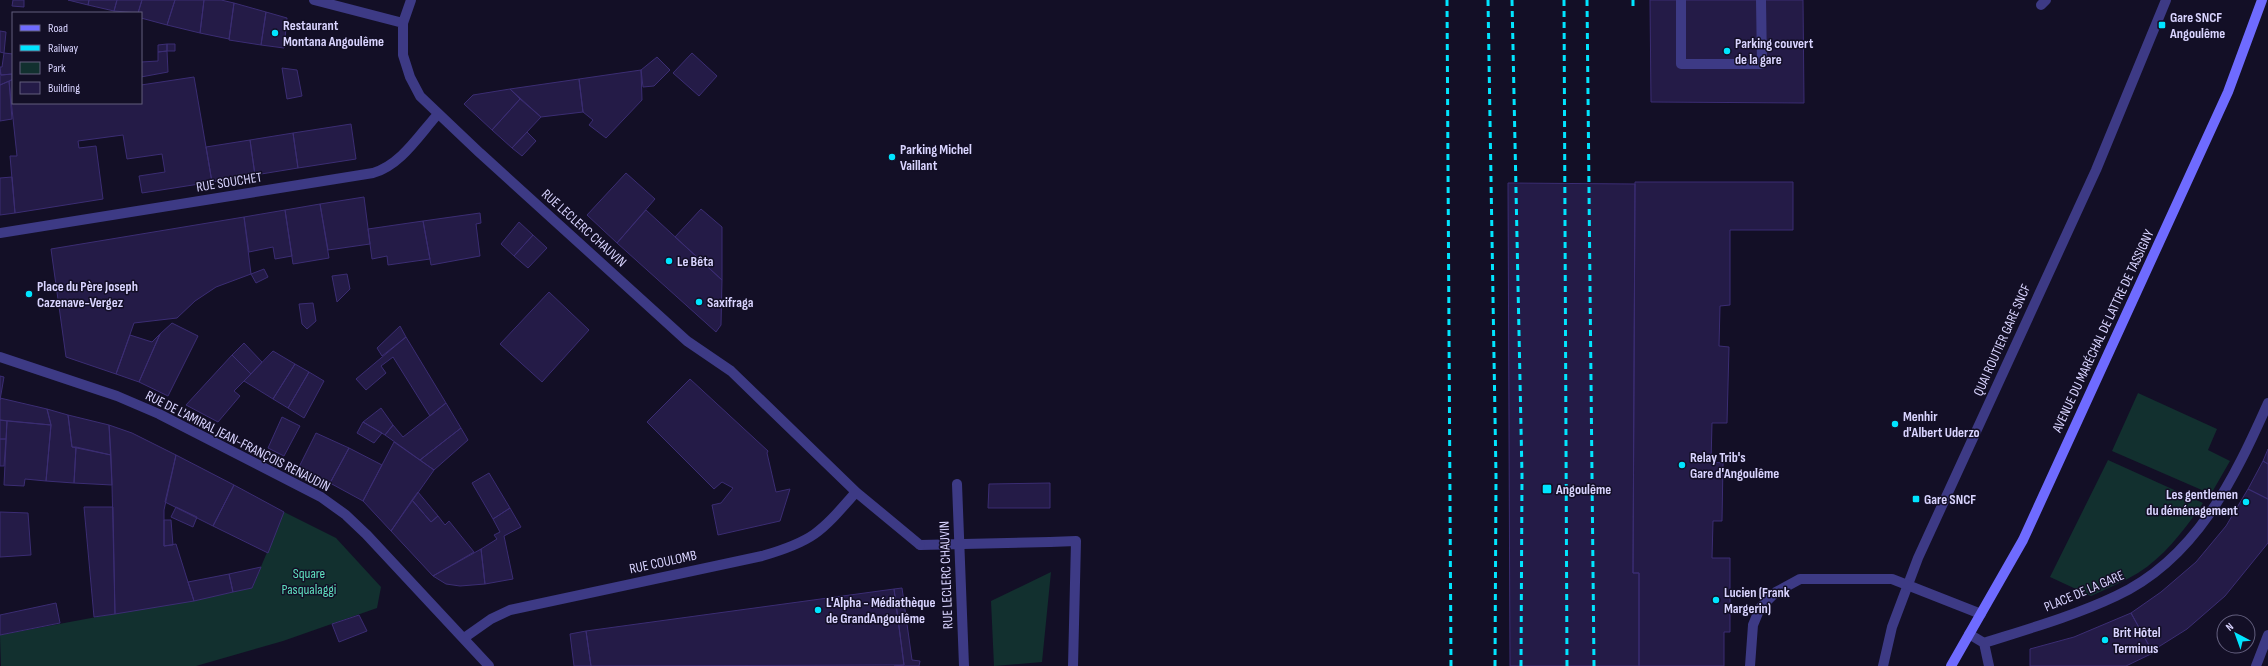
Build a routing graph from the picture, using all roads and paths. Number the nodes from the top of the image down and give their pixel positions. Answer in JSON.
{"nodes":[{"id":1,"x":314,"y":0,"type":"edge"},
{"id":2,"x":411,"y":0,"type":"edge"},
{"id":3,"x":1681,"y":0,"type":"edge"},
{"id":4,"x":1761,"y":0,"type":"edge"},
{"id":5,"x":2166,"y":0,"type":"edge"},
{"id":6,"x":2262,"y":0,"type":"edge"},
{"id":7,"x":404,"y":23,"type":"junction"},
{"id":8,"x":438,"y":114,"type":"junction"},
{"id":9,"x":0,"y":234,"type":"edge"},
{"id":10,"x":0,"y":356,"type":"edge"},
{"id":11,"x":2268,"y":403,"type":"edge"},
{"id":12,"x":957,"y":484,"type":"dead end"},
{"id":13,"x":856,"y":492,"type":"junction"},
{"id":14,"x":960,"y":544,"type":"junction"},
{"id":15,"x":1907,"y":585,"type":"junction"},
{"id":16,"x":1981,"y":614,"type":"junction"},
{"id":17,"x":1969,"y":634,"type":"junction"},
{"id":18,"x":2268,"y":635,"type":"edge"},
{"id":19,"x":464,"y":638,"type":"junction"},
{"id":20,"x":1984,"y":643,"type":"junction"},
{"id":21,"x":489,"y":666,"type":"edge"},
{"id":22,"x":964,"y":666,"type":"edge"},
{"id":23,"x":1073,"y":666,"type":"edge"},
{"id":24,"x":1750,"y":666,"type":"edge"},
{"id":25,"x":1883,"y":666,"type":"edge"},
{"id":26,"x":1951,"y":666,"type":"edge"},
{"id":27,"x":1989,"y":666,"type":"edge"},
{"id":28,"x":2256,"y":666,"type":"edge"}],
"edges":[{"from":1,"to":7,"type":"street"},
{"from":2,"to":7,"type":"street","name":"RUE LECLERC CHAUVIN"},
{"from":3,"to":4,"type":"street"},
{"from":5,"to":15,"type":"street","name":"QUAI ROUTIER GARE SNCF"},
{"from":6,"to":16,"type":"main road","name":"AVENUE DU MARÉCHAL DE LATTRE DE TASSIGNY"},
{"from":7,"to":8,"type":"street","name":"RUE LECLERC CHAUVIN"},
{"from":8,"to":9,"type":"street","name":"RUE SOUCHET"},
{"from":8,"to":13,"type":"street","name":"RUE LECLERC CHAUVIN"},
{"from":10,"to":19,"type":"street","name":"RUE DE L'AMIRAL JEAN-FRANÇOIS RENAUDIN"},
{"from":11,"to":20,"type":"street","name":"PLACE DE LA GARE"},
{"from":12,"to":14,"type":"street","name":"RUE LECLERC CHAUVIN"},
{"from":13,"to":14,"type":"street","name":"RUE LECLERC CHAUVIN"},
{"from":13,"to":19,"type":"street","name":"RUE COULOMB"},
{"from":14,"to":22,"type":"street","name":"RUE LECLERC CHAUVIN"},
{"from":14,"to":23,"type":"street"},
{"from":15,"to":16,"type":"street"},
{"from":15,"to":24,"type":"street"},
{"from":15,"to":25,"type":"street","name":"QUAI ROUTIER GARE SNCF"},
{"from":16,"to":17,"type":"main road","name":"AVENUE DU MARÉCHAL DE LATTRE DE TASSIGNY"},
{"from":17,"to":20,"type":"street"},
{"from":17,"to":26,"type":"main road","name":"AVENUE DU MARÉCHAL DE LATTRE DE TASSIGNY"},
{"from":18,"to":28,"type":"street"},
{"from":19,"to":21,"type":"street","name":"RUE DE L'AMIRAL JEAN-FRANÇOIS RENAUDIN"},
{"from":20,"to":27,"type":"street"}]}
